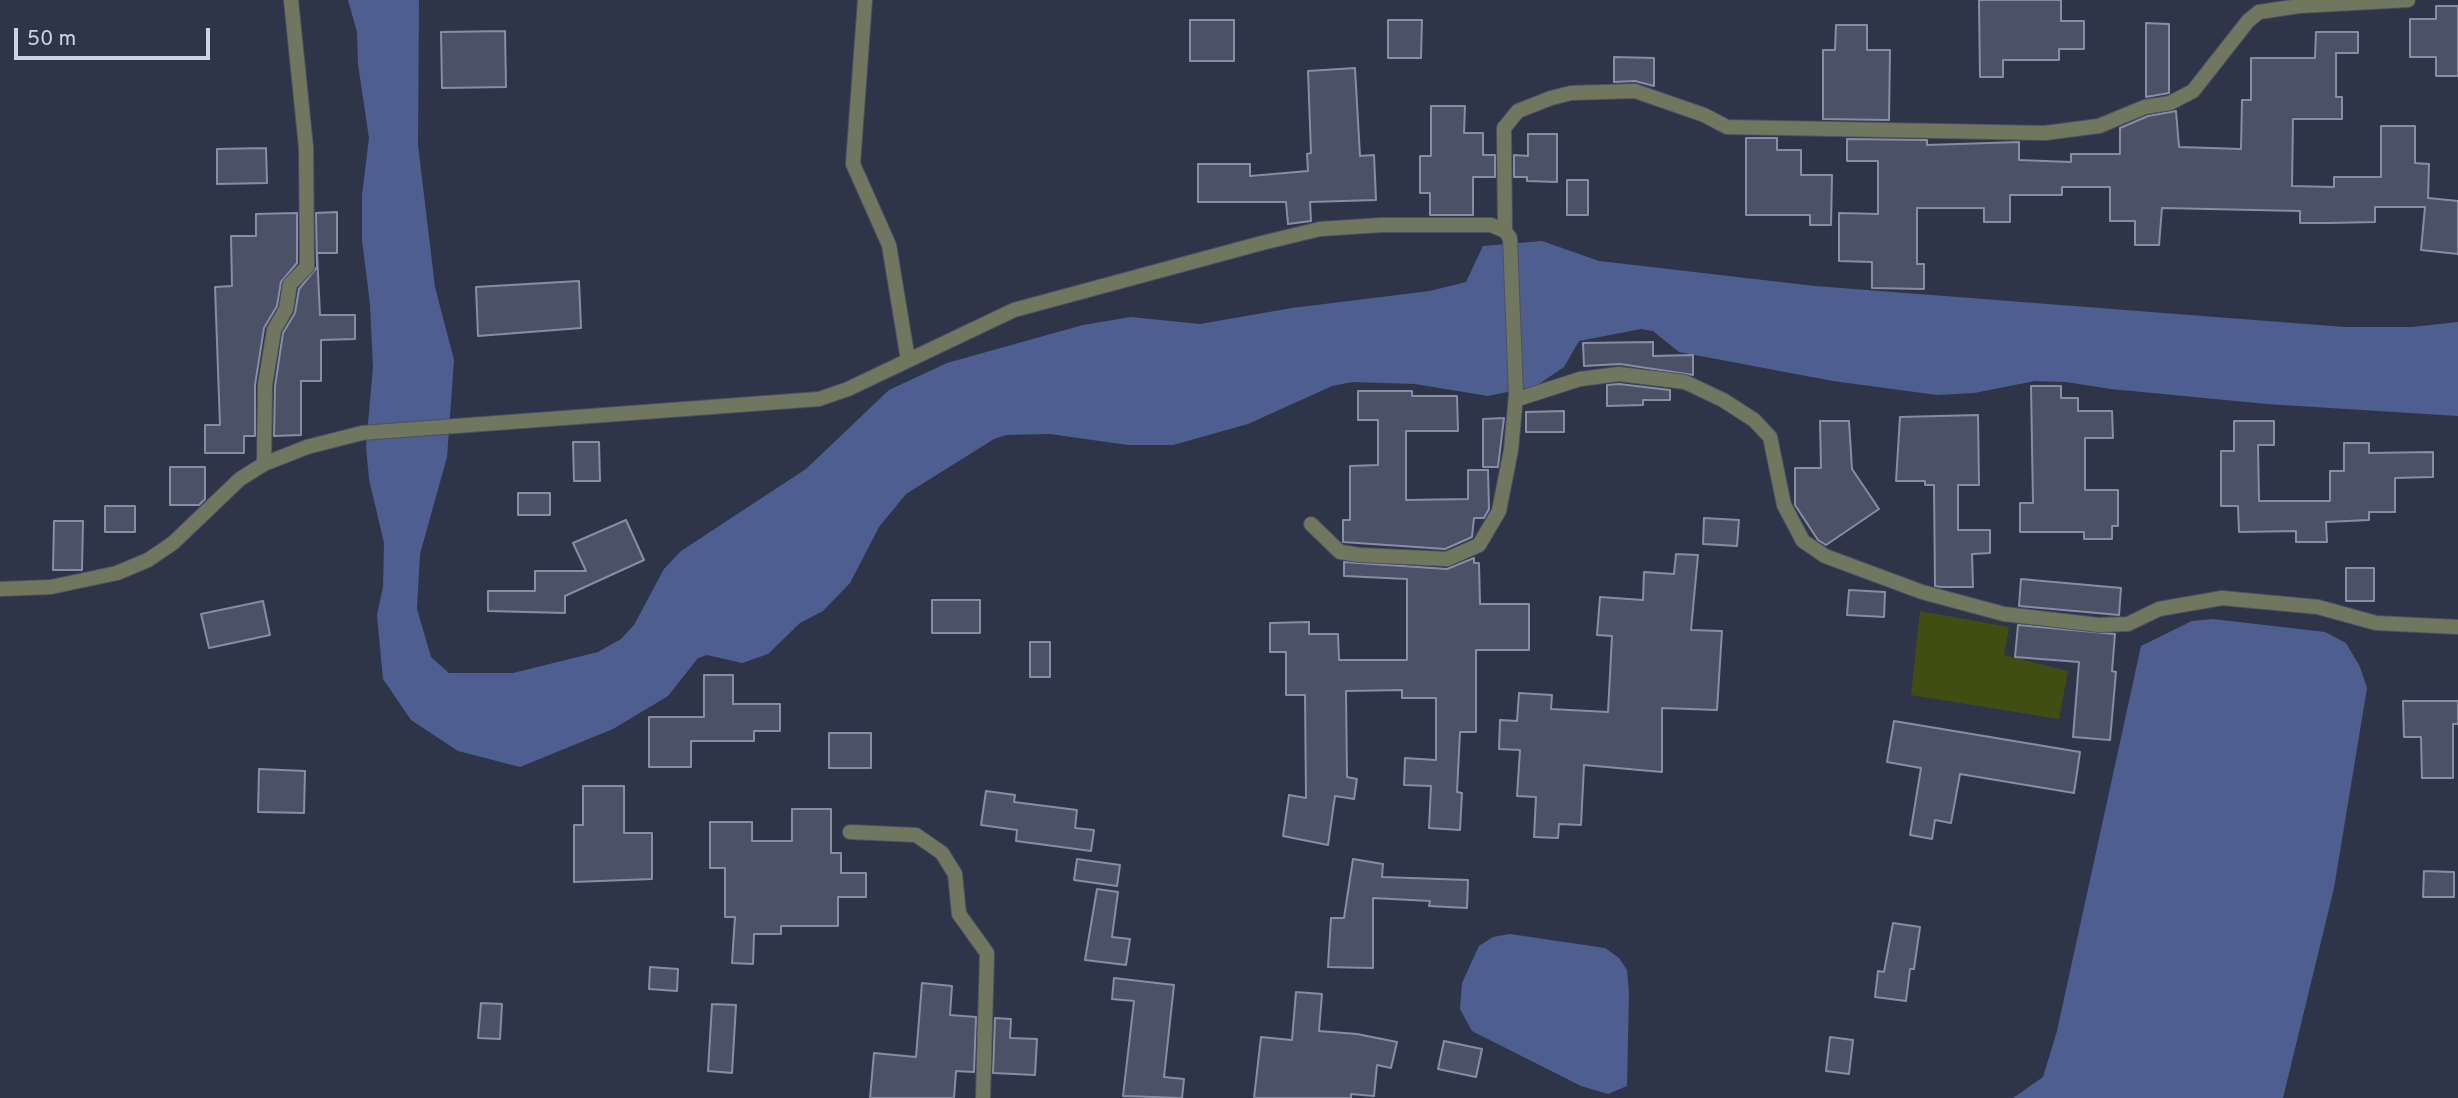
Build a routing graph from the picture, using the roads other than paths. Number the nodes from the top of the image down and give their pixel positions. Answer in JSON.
{"nodes":[{"id":1,"x":291,"y":0,"type":"edge"},
{"id":2,"x":865,"y":0,"type":"edge"},
{"id":3,"x":2408,"y":0,"type":"edge"},
{"id":4,"x":1508,"y":234,"type":"junction"},
{"id":5,"x":908,"y":360,"type":"junction"},
{"id":6,"x":1516,"y":394,"type":"junction"},
{"id":7,"x":264,"y":464,"type":"junction"},
{"id":8,"x":1311,"y":524,"type":"dead end"},
{"id":9,"x":0,"y":589,"type":"edge"},
{"id":10,"x":2458,"y":627,"type":"edge"},
{"id":11,"x":850,"y":832,"type":"dead end"},
{"id":12,"x":983,"y":1098,"type":"edge"}],
"edges":[{"from":1,"to":7,"type":"street"},
{"from":2,"to":5,"type":"street"},
{"from":3,"to":4,"type":"street"},
{"from":4,"to":5,"type":"street"},
{"from":4,"to":6,"type":"street"},
{"from":5,"to":7,"type":"street"},
{"from":6,"to":8,"type":"street"},
{"from":6,"to":10,"type":"street"},
{"from":7,"to":9,"type":"street"},
{"from":11,"to":12,"type":"street"}]}
